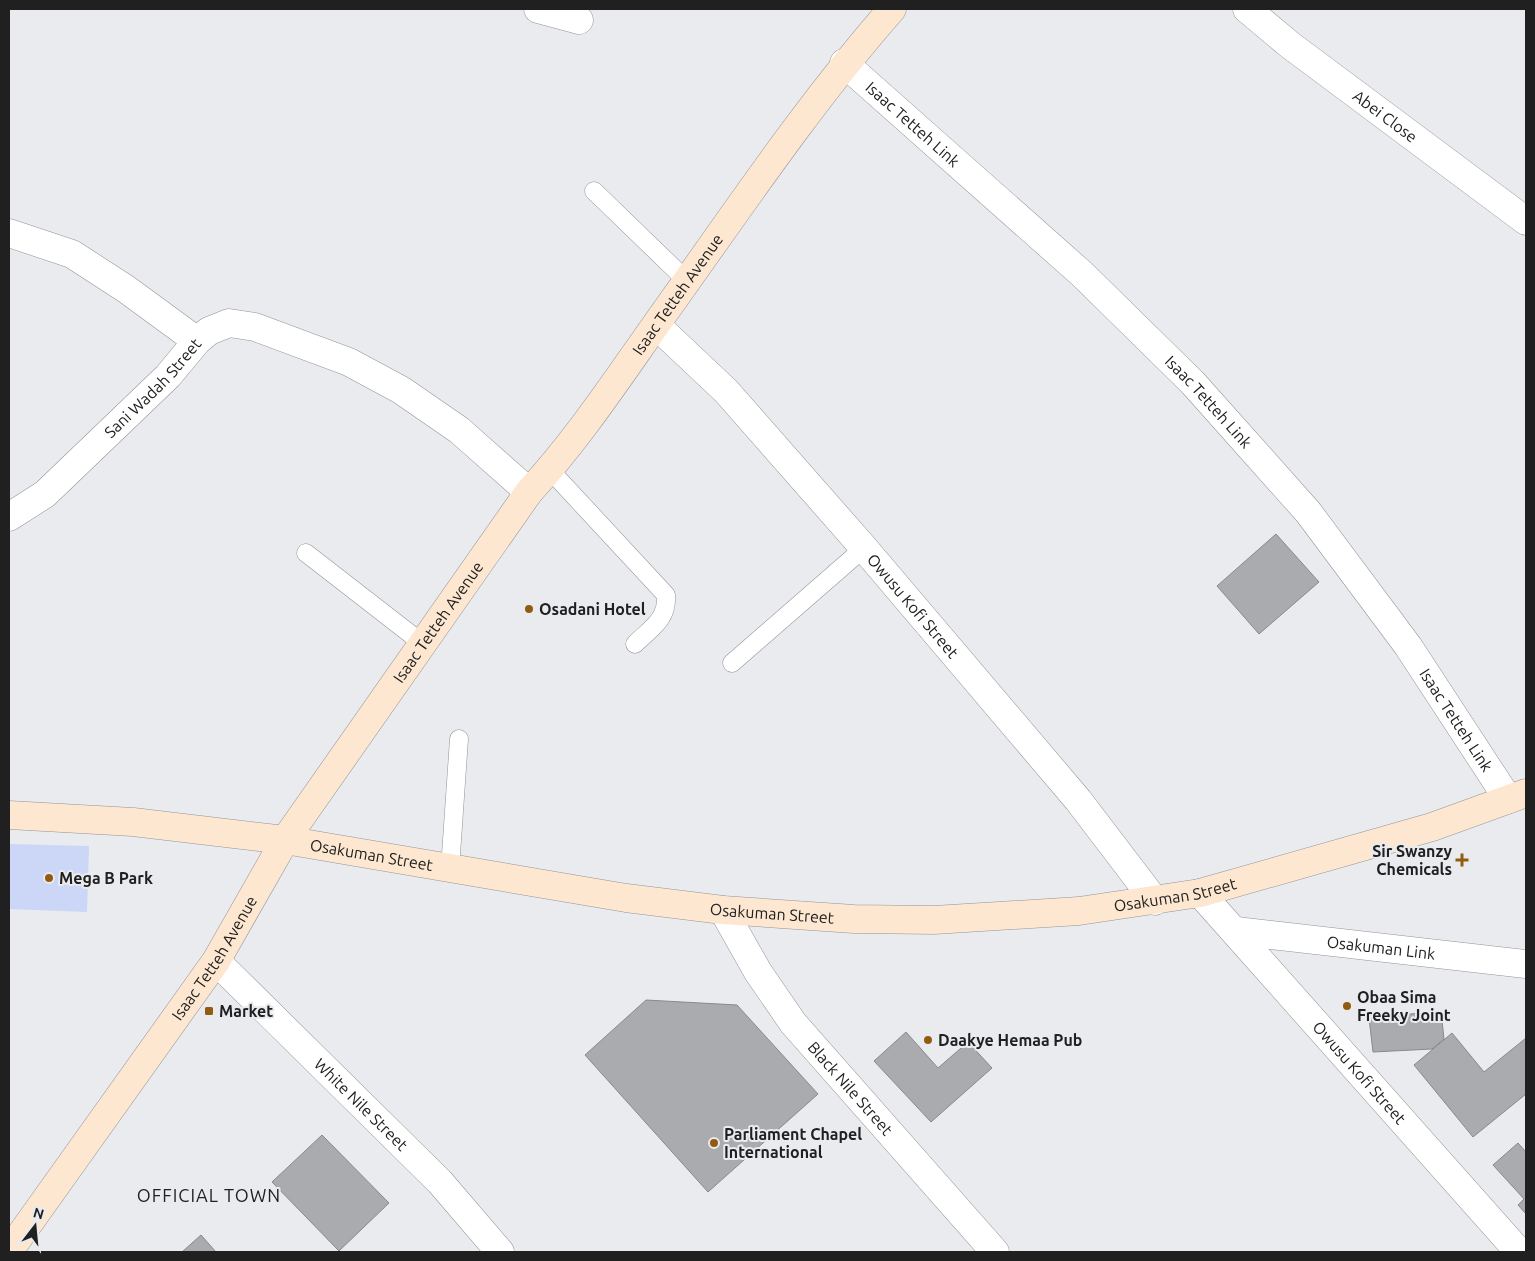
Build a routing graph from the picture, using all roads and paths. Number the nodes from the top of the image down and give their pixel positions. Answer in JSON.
{"nodes":[{"id":1,"x":538,"y":9,"type":"edge"},
{"id":2,"x":892,"y":9,"type":"edge"},
{"id":3,"x":1247,"y":9,"type":"edge"},
{"id":4,"x":579,"y":20,"type":"dead end"},
{"id":5,"x":844,"y":63,"type":"junction"},
{"id":6,"x":594,"y":191,"type":"dead end"},
{"id":7,"x":1526,"y":222,"type":"edge"},
{"id":8,"x":9,"y":233,"type":"edge"},
{"id":9,"x":687,"y":281,"type":"junction"},
{"id":10,"x":656,"y":325,"type":"junction"},
{"id":11,"x":198,"y":341,"type":"junction"},
{"id":12,"x":550,"y":470,"type":"junction"},
{"id":13,"x":530,"y":492,"type":"junction"},
{"id":14,"x":9,"y":517,"type":"edge"},
{"id":15,"x":864,"y":548,"type":"junction"},
{"id":16,"x":306,"y":553,"type":"dead end"},
{"id":17,"x":422,"y":643,"type":"junction"},
{"id":18,"x":635,"y":644,"type":"dead end"},
{"id":19,"x":732,"y":663,"type":"dead end"},
{"id":20,"x":459,"y":739,"type":"dead end"},
{"id":21,"x":1517,"y":796,"type":"edge"},
{"id":22,"x":9,"y":815,"type":"edge"},
{"id":23,"x":285,"y":840,"type":"junction"},
{"id":24,"x":450,"y":869,"type":"junction"},
{"id":25,"x":1200,"y":893,"type":"junction"},
{"id":26,"x":1155,"y":901,"type":"junction"},
{"id":27,"x":723,"y":910,"type":"junction"},
{"id":28,"x":1236,"y":931,"type":"junction"},
{"id":29,"x":216,"y":961,"type":"junction"},
{"id":30,"x":1526,"y":964,"type":"edge"},
{"id":31,"x":9,"y":1250,"type":"edge"},
{"id":32,"x":500,"y":1252,"type":"edge"},
{"id":33,"x":995,"y":1252,"type":"edge"},
{"id":34,"x":1519,"y":1252,"type":"edge"}],
"edges":[{"from":1,"to":4,"type":"street"},
{"from":2,"to":5,"type":"street","name":"Isaac Tetteh Avenue"},
{"from":3,"to":7,"type":"street","name":"Abei Close"},
{"from":5,"to":9,"type":"street","name":"Isaac Tetteh Avenue"},
{"from":5,"to":21,"type":"street","name":"Isaac Tetteh Link"},
{"from":6,"to":9,"type":"lane"},
{"from":8,"to":11,"type":"street","name":"Sani Wadah Street"},
{"from":9,"to":10,"type":"street","name":"Isaac Tetteh Avenue"},
{"from":10,"to":12,"type":"street","name":"Isaac Tetteh Avenue"},
{"from":10,"to":15,"type":"street","name":"Owusu Kofi Street"},
{"from":11,"to":13,"type":"street"},
{"from":11,"to":14,"type":"street","name":"Sani Wadah Street"},
{"from":12,"to":13,"type":"street","name":"Isaac Tetteh Avenue"},
{"from":12,"to":18,"type":"lane"},
{"from":13,"to":17,"type":"street","name":"Isaac Tetteh Avenue"},
{"from":15,"to":19,"type":"lane"},
{"from":15,"to":26,"type":"street","name":"Owusu Kofi Street"},
{"from":16,"to":17,"type":"lane"},
{"from":17,"to":23,"type":"street","name":"Isaac Tetteh Avenue"},
{"from":20,"to":24,"type":"lane"},
{"from":21,"to":25,"type":"street","name":"Osakuman Street"},
{"from":22,"to":23,"type":"street","name":"Osakuman Street"},
{"from":23,"to":24,"type":"street","name":"Osakuman Street"},
{"from":23,"to":29,"type":"street","name":"Isaac Tetteh Avenue"},
{"from":24,"to":27,"type":"street","name":"Osakuman Street"},
{"from":25,"to":26,"type":"street","name":"Osakuman Street"},
{"from":25,"to":28,"type":"street","name":"Owusu Kofi Street"},
{"from":26,"to":27,"type":"street","name":"Osakuman Street"},
{"from":27,"to":33,"type":"street","name":"Black Nile Street"},
{"from":28,"to":30,"type":"street","name":"Osakuman Link"},
{"from":28,"to":34,"type":"street","name":"Owusu Kofi Street"},
{"from":29,"to":31,"type":"street","name":"Isaac Tetteh Avenue"},
{"from":29,"to":32,"type":"street","name":"White Nile Street"}]}
